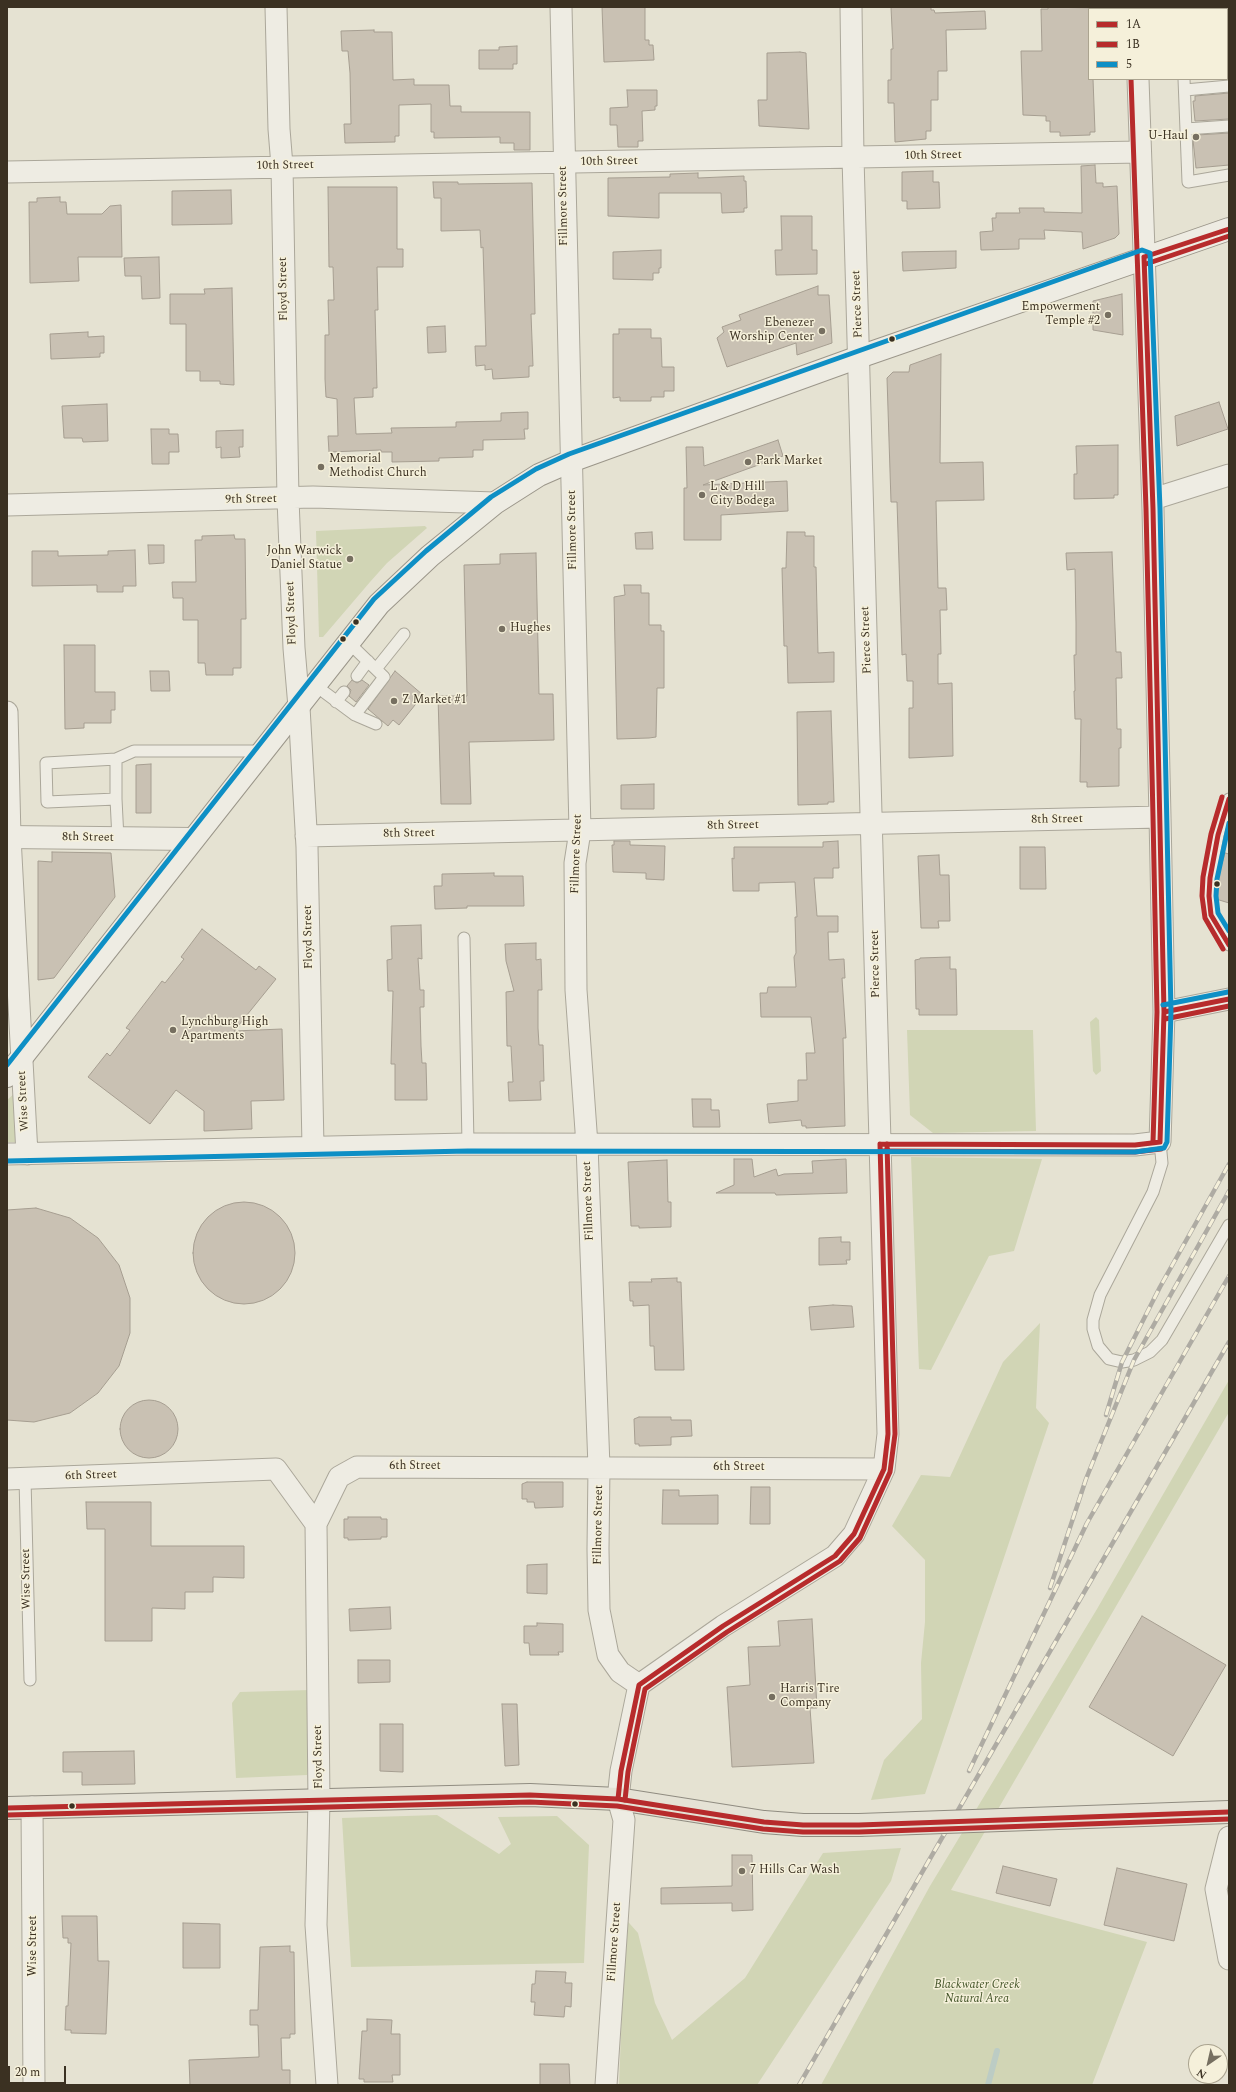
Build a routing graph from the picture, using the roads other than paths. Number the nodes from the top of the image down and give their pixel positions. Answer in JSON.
{"nodes":[{"id":1,"x":276,"y":7,"type":"edge"},
{"id":2,"x":561,"y":7,"type":"edge"},
{"id":3,"x":851,"y":7,"type":"edge"},
{"id":4,"x":1138,"y":80,"type":"edge"},
{"id":5,"x":1184,"y":80,"type":"edge"},
{"id":6,"x":1229,"y":86,"type":"edge"},
{"id":7,"x":1185,"y":90,"type":"junction"},
{"id":8,"x":1229,"y":126,"type":"edge"},
{"id":9,"x":1186,"y":129,"type":"junction"},
{"id":10,"x":1140,"y":152,"type":"junction"},
{"id":11,"x":853,"y":157,"type":"junction"},
{"id":12,"x":563,"y":162,"type":"junction"},
{"id":13,"x":282,"y":166,"type":"junction"},
{"id":14,"x":7,"y":172,"type":"edge"},
{"id":15,"x":1229,"y":175,"type":"edge"},
{"id":16,"x":1229,"y":228,"type":"edge"},
{"id":17,"x":1144,"y":257,"type":"junction"},
{"id":18,"x":859,"y":357,"type":"junction"},
{"id":19,"x":571,"y":461,"type":"junction"},
{"id":20,"x":1229,"y":475,"type":"edge"},
{"id":21,"x":288,"y":499,"type":"junction"},
{"id":22,"x":1153,"y":499,"type":"junction"},
{"id":23,"x":495,"y":503,"type":"junction"},
{"id":24,"x":7,"y":505,"type":"edge"},
{"id":25,"x":404,"y":634,"type":"dead end"},
{"id":26,"x":349,"y":643,"type":"junction"},
{"id":27,"x":372,"y":665,"type":"junction"},
{"id":28,"x":357,"y":676,"type":"dead end"},
{"id":29,"x":316,"y":686,"type":"junction"},
{"id":30,"x":344,"y":692,"type":"dead end"},
{"id":31,"x":336,"y":702,"type":"junction"},
{"id":32,"x":299,"y":707,"type":"junction"},
{"id":33,"x":7,"y":712,"type":"edge"},
{"id":34,"x":355,"y":714,"type":"junction"},
{"id":35,"x":376,"y":724,"type":"dead end"},
{"id":36,"x":263,"y":751,"type":"junction"},
{"id":37,"x":116,"y":759,"type":"junction"},
{"id":38,"x":116,"y":799,"type":"junction"},
{"id":39,"x":1229,"y":799,"type":"edge"},
{"id":40,"x":1160,"y":817,"type":"junction"},
{"id":41,"x":872,"y":824,"type":"junction"},
{"id":42,"x":580,"y":831,"type":"junction"},
{"id":43,"x":306,"y":836,"type":"junction"},
{"id":44,"x":9,"y":837,"type":"edge"},
{"id":45,"x":118,"y":839,"type":"junction"},
{"id":46,"x":193,"y":839,"type":"junction"},
{"id":47,"x":464,"y":938,"type":"dead end"},
{"id":48,"x":1229,"y":945,"type":"edge"},
{"id":49,"x":1229,"y":999,"type":"edge"},
{"id":50,"x":1164,"y":1012,"type":"junction"},
{"id":51,"x":21,"y":1058,"type":"junction"},
{"id":52,"x":7,"y":1076,"type":"edge"},
{"id":53,"x":1160,"y":1142,"type":"junction"},
{"id":54,"x":468,"y":1144,"type":"junction"},
{"id":55,"x":880,"y":1144,"type":"junction"},
{"id":56,"x":587,"y":1145,"type":"junction"},
{"id":57,"x":312,"y":1147,"type":"junction"},
{"id":58,"x":17,"y":1154,"type":"edge"},
{"id":59,"x":1229,"y":1225,"type":"edge"},
{"id":60,"x":600,"y":1467,"type":"junction"},
{"id":61,"x":884,"y":1469,"type":"junction"},
{"id":62,"x":16,"y":1479,"type":"edge"},
{"id":63,"x":316,"y":1524,"type":"junction"},
{"id":64,"x":30,"y":1680,"type":"dead end"},
{"id":65,"x":639,"y":1685,"type":"junction"},
{"id":66,"x":319,"y":1800,"type":"junction"},
{"id":67,"x":618,"y":1800,"type":"junction"},
{"id":68,"x":32,"y":1807,"type":"junction"},
{"id":69,"x":7,"y":1808,"type":"edge"},
{"id":70,"x":1229,"y":1812,"type":"edge"},
{"id":71,"x":1229,"y":1837,"type":"edge"},
{"id":72,"x":1229,"y":1959,"type":"edge"},
{"id":73,"x":34,"y":2085,"type":"edge"},
{"id":74,"x":327,"y":2085,"type":"edge"},
{"id":75,"x":606,"y":2085,"type":"edge"}],
"edges":[{"from":1,"to":13,"type":"street","name":"Floyd Street"},
{"from":2,"to":12,"type":"street","name":"Fillmore Street"},
{"from":3,"to":11,"type":"street","name":"Pierce Street"},
{"from":4,"to":10,"type":"street"},
{"from":5,"to":7,"type":"lane"},
{"from":6,"to":7,"type":"lane"},
{"from":7,"to":9,"type":"lane"},
{"from":8,"to":9,"type":"lane"},
{"from":9,"to":15,"type":"lane"},
{"from":10,"to":11,"type":"street","name":"10th Street"},
{"from":10,"to":17,"type":"street"},
{"from":11,"to":12,"type":"street","name":"10th Street"},
{"from":11,"to":18,"type":"street","name":"Pierce Street"},
{"from":12,"to":13,"type":"street","name":"10th Street"},
{"from":12,"to":19,"type":"street","name":"Fillmore Street"},
{"from":13,"to":14,"type":"street","name":"10th Street"},
{"from":13,"to":21,"type":"street","name":"Floyd Street"},
{"from":16,"to":17,"type":"main road"},
{"from":17,"to":18,"type":"main road"},
{"from":17,"to":22,"type":"street"},
{"from":18,"to":19,"type":"main road"},
{"from":18,"to":41,"type":"street","name":"Pierce Street"},
{"from":19,"to":23,"type":"main road"},
{"from":19,"to":42,"type":"street","name":"Fillmore Street"},
{"from":20,"to":22,"type":"street"},
{"from":21,"to":23,"type":"street","name":"9th Street"},
{"from":21,"to":24,"type":"street","name":"9th Street"},
{"from":21,"to":32,"type":"street","name":"Floyd Street"},
{"from":22,"to":40,"type":"street"},
{"from":23,"to":26,"type":"main road"},
{"from":25,"to":27,"type":"lane"},
{"from":26,"to":27,"type":"lane"},
{"from":26,"to":29,"type":"main road"},
{"from":27,"to":28,"type":"lane"},
{"from":27,"to":34,"type":"lane"},
{"from":29,"to":31,"type":"lane"},
{"from":29,"to":32,"type":"main road"},
{"from":30,"to":31,"type":"lane"},
{"from":31,"to":34,"type":"lane"},
{"from":32,"to":36,"type":"main road"},
{"from":32,"to":43,"type":"street","name":"Floyd Street"},
{"from":33,"to":44,"type":"street","name":"Wise Street"},
{"from":34,"to":35,"type":"lane"},
{"from":36,"to":37,"type":"lane"},
{"from":36,"to":46,"type":"main road"},
{"from":37,"to":38,"type":"lane"},
{"from":37,"to":38,"type":"lane"},
{"from":38,"to":45,"type":"lane"},
{"from":39,"to":48,"type":"lane"},
{"from":40,"to":41,"type":"street","name":"8th Street"},
{"from":40,"to":50,"type":"street"},
{"from":41,"to":42,"type":"street","name":"8th Street"},
{"from":41,"to":55,"type":"street","name":"Pierce Street"},
{"from":42,"to":43,"type":"street","name":"8th Street"},
{"from":42,"to":56,"type":"street","name":"Fillmore Street"},
{"from":43,"to":57,"type":"street","name":"Floyd Street"},
{"from":44,"to":45,"type":"main road","name":"8th Street"},
{"from":44,"to":51,"type":"street","name":"Wise Street"},
{"from":45,"to":46,"type":"main road","name":"8th Street"},
{"from":46,"to":51,"type":"main road"},
{"from":47,"to":54,"type":"lane"},
{"from":49,"to":50,"type":"street"},
{"from":50,"to":53,"type":"street"},
{"from":51,"to":52,"type":"main road"},
{"from":51,"to":58,"type":"street","name":"Wise Street"},
{"from":53,"to":55,"type":"street"},
{"from":53,"to":59,"type":"lane"},
{"from":54,"to":56,"type":"street"},
{"from":54,"to":57,"type":"street"},
{"from":55,"to":56,"type":"street"},
{"from":55,"to":61,"type":"street","name":"Pierce Street"},
{"from":56,"to":60,"type":"street","name":"Fillmore Street"},
{"from":57,"to":58,"type":"street"},
{"from":60,"to":61,"type":"street","name":"6th Street"},
{"from":60,"to":63,"type":"street","name":"6th Street"},
{"from":60,"to":65,"type":"street","name":"Fillmore Street"},
{"from":61,"to":65,"type":"street","name":"Pierce Street"},
{"from":62,"to":63,"type":"street","name":"6th Street"},
{"from":62,"to":64,"type":"lane","name":"Wise Street"},
{"from":63,"to":66,"type":"street","name":"Floyd Street"},
{"from":65,"to":67,"type":"street"},
{"from":66,"to":67,"type":"main road"},
{"from":66,"to":68,"type":"main road"},
{"from":66,"to":74,"type":"street","name":"Floyd Street"},
{"from":67,"to":70,"type":"main road","bridge":true},
{"from":67,"to":75,"type":"street","name":"Fillmore Street"},
{"from":68,"to":69,"type":"main road"},
{"from":68,"to":73,"type":"street","name":"Wise Street"},
{"from":71,"to":72,"type":"street"}]}
